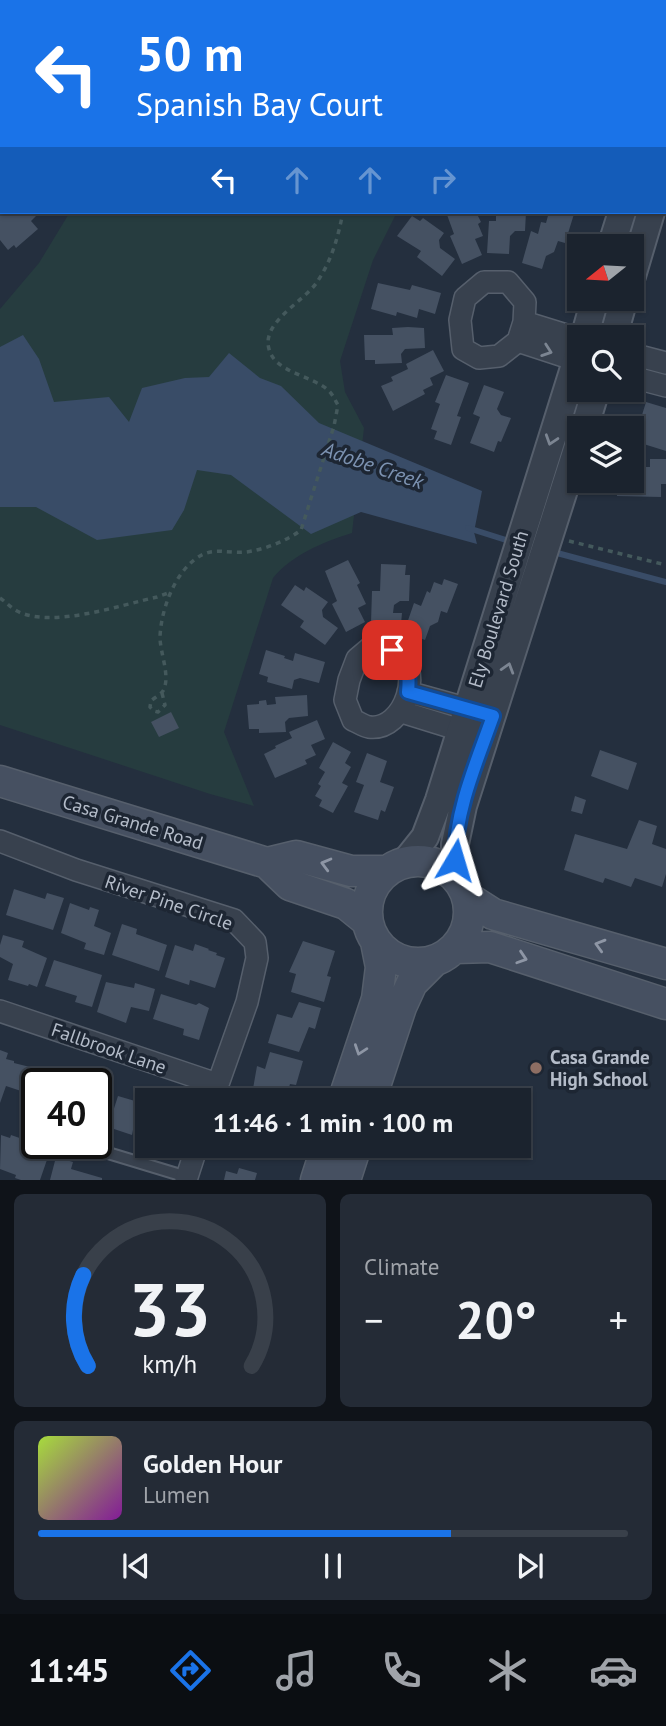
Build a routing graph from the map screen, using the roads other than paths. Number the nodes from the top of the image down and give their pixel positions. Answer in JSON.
{"nodes":[{"id":1,"x":621,"y":214,"type":"edge"},
{"id":2,"x":651,"y":214,"type":"edge"},
{"id":3,"x":615,"y":234,"type":"edge"},
{"id":4,"x":644,"y":238,"type":"edge"},
{"id":5,"x":521,"y":331,"type":"dead end"},
{"id":6,"x":567,"y":346,"type":"edge"},
{"id":7,"x":644,"y":357,"type":"edge"},
{"id":8,"x":666,"y":363,"type":"edge"},
{"id":9,"x":644,"y":380,"type":"edge"},
{"id":10,"x":666,"y":386,"type":"edge"},
{"id":11,"x":567,"y":391,"type":"edge"},
{"id":12,"x":567,"y":481,"type":"edge"},
{"id":13,"x":405,"y":702,"type":"dead end"},
{"id":14,"x":463,"y":719,"type":"junction"},
{"id":15,"x":489,"y":727,"type":"junction"},
{"id":16,"x":0,"y":782,"type":"edge"},
{"id":17,"x":0,"y":841,"type":"edge"},
{"id":18,"x":267,"y":863,"type":"junction"},
{"id":19,"x":396,"y":866,"type":"junction"},
{"id":20,"x":461,"y":887,"type":"junction"},
{"id":21,"x":372,"y":932,"type":"junction"},
{"id":22,"x":445,"y":954,"type":"junction"},
{"id":23,"x":666,"y":964,"type":"edge"},
{"id":24,"x":666,"y":1004,"type":"edge"},
{"id":25,"x":0,"y":1011,"type":"edge"},
{"id":26,"x":202,"y":1088,"type":"edge"},
{"id":27,"x":217,"y":1088,"type":"edge"},
{"id":28,"x":347,"y":1088,"type":"edge"},
{"id":29,"x":374,"y":1088,"type":"edge"},
{"id":30,"x":112,"y":1155,"type":"edge"},
{"id":31,"x":193,"y":1158,"type":"edge"},
{"id":32,"x":323,"y":1158,"type":"edge"},
{"id":33,"x":352,"y":1158,"type":"edge"},
{"id":34,"x":187,"y":1179,"type":"edge"},
{"id":35,"x":316,"y":1180,"type":"edge"},
{"id":36,"x":345,"y":1180,"type":"edge"}],
"edges":[{"from":1,"to":3,"type":"street"},
{"from":2,"to":4,"type":"street"},
{"from":5,"to":6,"type":"street"},
{"from":7,"to":8,"type":"street"},
{"from":9,"to":10,"type":"street"},
{"from":11,"to":14,"type":"street","name":"Ely Boulevard South","one_way":true},
{"from":15,"to":12,"type":"street","name":"Ely Boulevard South","one_way":true},
{"from":13,"to":14,"type":"street"},
{"from":14,"to":15,"type":"street"},
{"from":14,"to":19,"type":"street","name":"Ely Boulevard South"},
{"from":15,"to":20,"type":"street","name":"Ely Boulevard South"},
{"from":16,"to":18,"type":"main road","name":"Casa Grande Road"},
{"from":17,"to":27,"type":"street","name":"River Pine Circle"},
{"from":19,"to":18,"type":"main road","name":"Casa Grande Road","one_way":true},
{"from":18,"to":21,"type":"main road","name":"Casa Grande Road"},
{"from":19,"to":20,"type":"main road"},
{"from":19,"to":21,"type":"main road"},
{"from":20,"to":22,"type":"main road"},
{"from":23,"to":20,"type":"main road","one_way":true},
{"from":21,"to":22,"type":"main road"},
{"from":21,"to":28,"type":"main road","one_way":true},
{"from":22,"to":24,"type":"main road","one_way":true},
{"from":22,"to":29,"type":"main road"},
{"from":25,"to":26,"type":"street","name":"Fallbrook Lane"},
{"from":30,"to":34,"type":"lane"},
{"from":31,"to":34,"type":"street"},
{"from":32,"to":35,"type":"main road"},
{"from":33,"to":36,"type":"main road"}]}
